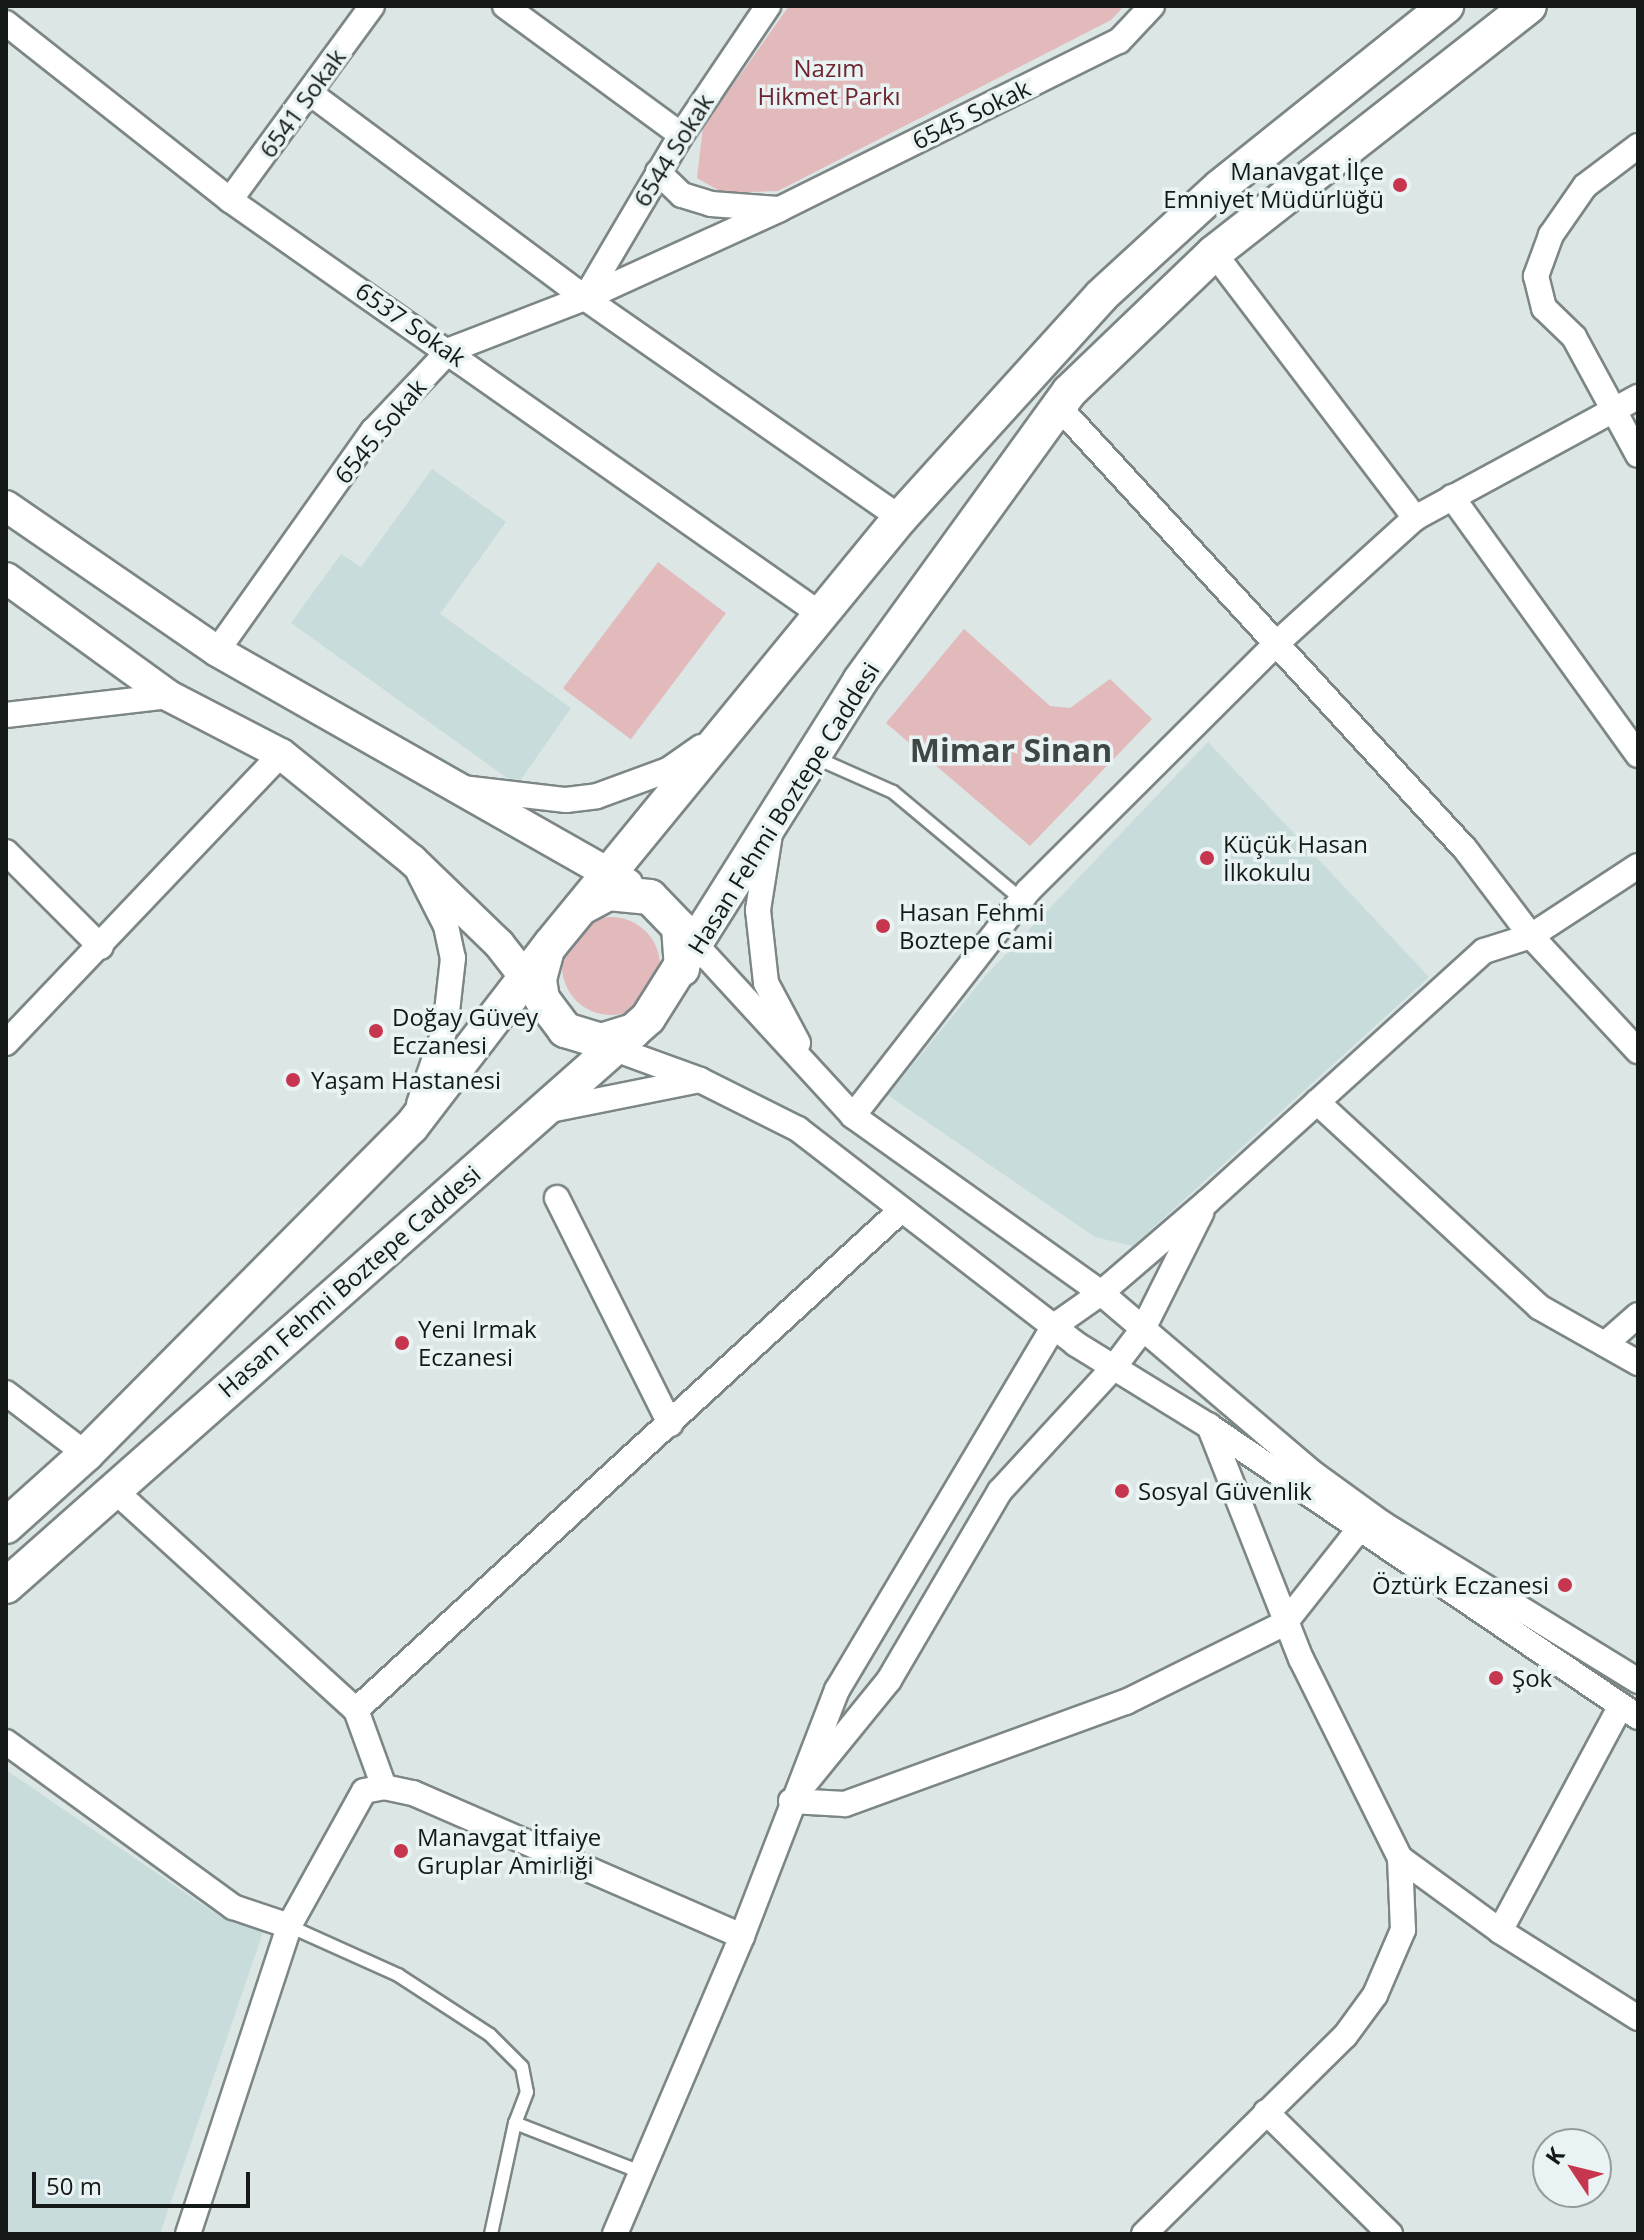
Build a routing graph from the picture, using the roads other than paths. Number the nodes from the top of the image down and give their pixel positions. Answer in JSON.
{"nodes":[{"id":1,"x":372,"y":6,"type":"edge"},
{"id":2,"x":505,"y":6,"type":"edge"},
{"id":3,"x":768,"y":6,"type":"edge"},
{"id":4,"x":1152,"y":6,"type":"edge"},
{"id":5,"x":1446,"y":6,"type":"edge"},
{"id":6,"x":1529,"y":6,"type":"edge"},
{"id":7,"x":6,"y":23,"type":"edge"},
{"id":8,"x":310,"y":93,"type":"junction"},
{"id":9,"x":681,"y":135,"type":"junction"},
{"id":10,"x":1638,"y":146,"type":"edge"},
{"id":11,"x":658,"y":172,"type":"junction"},
{"id":12,"x":230,"y":200,"type":"junction"},
{"id":13,"x":780,"y":209,"type":"junction"},
{"id":14,"x":1214,"y":253,"type":"junction"},
{"id":15,"x":585,"y":298,"type":"junction"},
{"id":16,"x":450,"y":350,"type":"junction"},
{"id":17,"x":1638,"y":397,"type":"edge"},
{"id":18,"x":1058,"y":406,"type":"junction"},
{"id":19,"x":1612,"y":411,"type":"junction"},
{"id":20,"x":1638,"y":455,"type":"edge"},
{"id":21,"x":1452,"y":497,"type":"junction"},
{"id":22,"x":6,"y":506,"type":"edge"},
{"id":23,"x":900,"y":518,"type":"junction"},
{"id":24,"x":1415,"y":518,"type":"junction"},
{"id":25,"x":6,"y":578,"type":"edge"},
{"id":26,"x":823,"y":616,"type":"junction"},
{"id":27,"x":1277,"y":643,"type":"junction"},
{"id":28,"x":217,"y":651,"type":"junction"},
{"id":29,"x":169,"y":696,"type":"junction"},
{"id":30,"x":6,"y":715,"type":"edge"},
{"id":31,"x":725,"y":729,"type":"junction"},
{"id":32,"x":281,"y":754,"type":"junction"},
{"id":33,"x":1638,"y":755,"type":"edge"},
{"id":34,"x":814,"y":757,"type":"junction"},
{"id":35,"x":451,"y":786,"type":"junction"},
{"id":36,"x":771,"y":826,"type":"junction"},
{"id":37,"x":6,"y":852,"type":"edge"},
{"id":38,"x":412,"y":860,"type":"junction"},
{"id":39,"x":1638,"y":866,"type":"edge"},
{"id":40,"x":609,"y":873,"type":"junction"},
{"id":41,"x":650,"y":897,"type":"junction"},
{"id":42,"x":1021,"y":899,"type":"junction"},
{"id":43,"x":573,"y":917,"type":"junction"},
{"id":44,"x":1531,"y":936,"type":"junction"},
{"id":45,"x":101,"y":947,"type":"junction"},
{"id":46,"x":686,"y":947,"type":"junction"},
{"id":47,"x":534,"y":989,"type":"junction"},
{"id":48,"x":627,"y":1039,"type":"junction"},
{"id":49,"x":6,"y":1043,"type":"edge"},
{"id":50,"x":1638,"y":1051,"type":"edge"},
{"id":51,"x":700,"y":1080,"type":"junction"},
{"id":52,"x":818,"y":1081,"type":"junction"},
{"id":53,"x":1317,"y":1102,"type":"junction"},
{"id":54,"x":545,"y":1111,"type":"junction"},
{"id":55,"x":853,"y":1116,"type":"junction"},
{"id":56,"x":411,"y":1127,"type":"junction"},
{"id":57,"x":557,"y":1198,"type":"dead end"},
{"id":58,"x":1208,"y":1201,"type":"junction"},
{"id":59,"x":900,"y":1211,"type":"junction"},
{"id":60,"x":1101,"y":1293,"type":"junction"},
{"id":61,"x":1638,"y":1315,"type":"edge"},
{"id":62,"x":1054,"y":1326,"type":"junction"},
{"id":63,"x":1143,"y":1329,"type":"junction"},
{"id":64,"x":1605,"y":1344,"type":"junction"},
{"id":65,"x":1638,"y":1363,"type":"edge"},
{"id":66,"x":1114,"y":1367,"type":"junction"},
{"id":67,"x":6,"y":1393,"type":"edge"},
{"id":68,"x":670,"y":1424,"type":"junction"},
{"id":69,"x":1209,"y":1426,"type":"junction"},
{"id":70,"x":86,"y":1454,"type":"junction"},
{"id":71,"x":113,"y":1489,"type":"junction"},
{"id":72,"x":6,"y":1526,"type":"edge"},
{"id":73,"x":1360,"y":1528,"type":"junction"},
{"id":74,"x":6,"y":1586,"type":"edge"},
{"id":75,"x":1285,"y":1623,"type":"junction"},
{"id":76,"x":1638,"y":1681,"type":"edge"},
{"id":77,"x":356,"y":1710,"type":"junction"},
{"id":78,"x":1629,"y":1712,"type":"edge"},
{"id":79,"x":6,"y":1742,"type":"edge"},
{"id":80,"x":384,"y":1787,"type":"junction"},
{"id":81,"x":791,"y":1801,"type":"junction"},
{"id":82,"x":1400,"y":1858,"type":"junction"},
{"id":83,"x":289,"y":1926,"type":"junction"},
{"id":84,"x":1500,"y":1931,"type":"junction"},
{"id":85,"x":742,"y":1936,"type":"junction"},
{"id":86,"x":1638,"y":2018,"type":"edge"},
{"id":87,"x":1266,"y":2112,"type":"junction"},
{"id":88,"x":515,"y":2123,"type":"junction"},
{"id":89,"x":641,"y":2172,"type":"junction"},
{"id":90,"x":188,"y":2234,"type":"edge"},
{"id":91,"x":491,"y":2234,"type":"edge"},
{"id":92,"x":615,"y":2234,"type":"edge"},
{"id":93,"x":1144,"y":2234,"type":"edge"},
{"id":94,"x":1390,"y":2234,"type":"edge"}],
"edges":[{"from":1,"to":8,"type":"street","name":"6541 Sokak"},
{"from":2,"to":9,"type":"street"},
{"from":3,"to":9,"type":"street","name":"6544 Sokak"},
{"from":4,"to":13,"type":"street","name":"6545 Sokak"},
{"from":5,"to":23,"type":"main road"},
{"from":6,"to":14,"type":"main road","name":"Hasan Fehmi Boztepe Caddesi"},
{"from":7,"to":12,"type":"street","name":"6537 Sokak"},
{"from":8,"to":12,"type":"street","name":"6541 Sokak"},
{"from":8,"to":15,"type":"street"},
{"from":9,"to":11,"type":"street","name":"6544 Sokak"},
{"from":10,"to":19,"type":"street"},
{"from":11,"to":13,"type":"street"},
{"from":11,"to":15,"type":"street","name":"6544 Sokak"},
{"from":12,"to":16,"type":"street","name":"6537 Sokak"},
{"from":13,"to":15,"type":"street","name":"6545 Sokak"},
{"from":14,"to":18,"type":"main road","name":"Hasan Fehmi Boztepe Caddesi"},
{"from":14,"to":24,"type":"street"},
{"from":15,"to":16,"type":"street","name":"6545 Sokak"},
{"from":15,"to":23,"type":"street"},
{"from":16,"to":26,"type":"street","name":"6537 Sokak"},
{"from":16,"to":28,"type":"street","name":"6545 Sokak"},
{"from":17,"to":19,"type":"street"},
{"from":18,"to":27,"type":"street"},
{"from":18,"to":34,"type":"main road","name":"Hasan Fehmi Boztepe Caddesi"},
{"from":19,"to":20,"type":"street"},
{"from":19,"to":21,"type":"street"},
{"from":21,"to":24,"type":"street"},
{"from":21,"to":33,"type":"street"},
{"from":22,"to":28,"type":"street"},
{"from":23,"to":26,"type":"main road"},
{"from":24,"to":27,"type":"street"},
{"from":25,"to":29,"type":"street"},
{"from":26,"to":31,"type":"main road"},
{"from":27,"to":42,"type":"street"},
{"from":27,"to":44,"type":"street"},
{"from":28,"to":35,"type":"street"},
{"from":29,"to":30,"type":"street"},
{"from":29,"to":32,"type":"street"},
{"from":31,"to":35,"type":"street"},
{"from":31,"to":40,"type":"main road"},
{"from":32,"to":38,"type":"street"},
{"from":32,"to":45,"type":"street"},
{"from":34,"to":36,"type":"main road","name":"Hasan Fehmi Boztepe Caddesi"},
{"from":34,"to":42,"type":"lane"},
{"from":35,"to":40,"type":"street"},
{"from":36,"to":46,"type":"main road","name":"Hasan Fehmi Boztepe Caddesi"},
{"from":36,"to":52,"type":"street"},
{"from":37,"to":45,"type":"street"},
{"from":38,"to":47,"type":"street"},
{"from":38,"to":56,"type":"street"},
{"from":39,"to":44,"type":"street"},
{"from":40,"to":41,"type":"street"},
{"from":40,"to":43,"type":"main road"},
{"from":41,"to":43,"type":"main road"},
{"from":41,"to":46,"type":"main road"},
{"from":42,"to":55,"type":"street"},
{"from":43,"to":47,"type":"main road"},
{"from":44,"to":50,"type":"street"},
{"from":44,"to":53,"type":"street"},
{"from":45,"to":49,"type":"street"},
{"from":46,"to":48,"type":"main road","name":"Hasan Fehmi Boztepe Caddesi"},
{"from":46,"to":52,"type":"street"},
{"from":47,"to":48,"type":"main road"},
{"from":47,"to":56,"type":"main road"},
{"from":48,"to":51,"type":"street"},
{"from":48,"to":54,"type":"main road","name":"Hasan Fehmi Boztepe Caddesi"},
{"from":51,"to":54,"type":"street"},
{"from":51,"to":59,"type":"street"},
{"from":52,"to":55,"type":"street"},
{"from":53,"to":58,"type":"street"},
{"from":53,"to":64,"type":"street"},
{"from":54,"to":71,"type":"main road","name":"Hasan Fehmi Boztepe Caddesi"},
{"from":55,"to":60,"type":"street"},
{"from":56,"to":70,"type":"main road"},
{"from":57,"to":68,"type":"street"},
{"from":58,"to":60,"type":"street"},
{"from":58,"to":63,"type":"street"},
{"from":59,"to":62,"type":"street"},
{"from":59,"to":68,"type":"street"},
{"from":60,"to":62,"type":"street"},
{"from":60,"to":63,"type":"street"},
{"from":61,"to":64,"type":"street"},
{"from":62,"to":66,"type":"street"},
{"from":62,"to":81,"type":"street"},
{"from":63,"to":66,"type":"street"},
{"from":63,"to":76,"type":"street"},
{"from":64,"to":65,"type":"street"},
{"from":66,"to":69,"type":"street"},
{"from":66,"to":81,"type":"street"},
{"from":67,"to":70,"type":"street"},
{"from":68,"to":77,"type":"street"},
{"from":69,"to":73,"type":"street"},
{"from":69,"to":75,"type":"street"},
{"from":70,"to":72,"type":"main road"},
{"from":71,"to":74,"type":"main road","name":"Hasan Fehmi Boztepe Caddesi"},
{"from":71,"to":77,"type":"street"},
{"from":73,"to":75,"type":"street"},
{"from":73,"to":78,"type":"street"},
{"from":75,"to":81,"type":"street"},
{"from":75,"to":82,"type":"street"},
{"from":77,"to":80,"type":"street"},
{"from":78,"to":84,"type":"street"},
{"from":79,"to":83,"type":"street"},
{"from":80,"to":83,"type":"street"},
{"from":80,"to":85,"type":"street"},
{"from":81,"to":85,"type":"street"},
{"from":82,"to":84,"type":"street"},
{"from":82,"to":87,"type":"street"},
{"from":83,"to":88,"type":"lane"},
{"from":83,"to":90,"type":"street"},
{"from":84,"to":86,"type":"street"},
{"from":85,"to":89,"type":"street"},
{"from":87,"to":93,"type":"street"},
{"from":87,"to":94,"type":"street"},
{"from":88,"to":89,"type":"lane"},
{"from":88,"to":91,"type":"lane"},
{"from":89,"to":92,"type":"street"}]}
